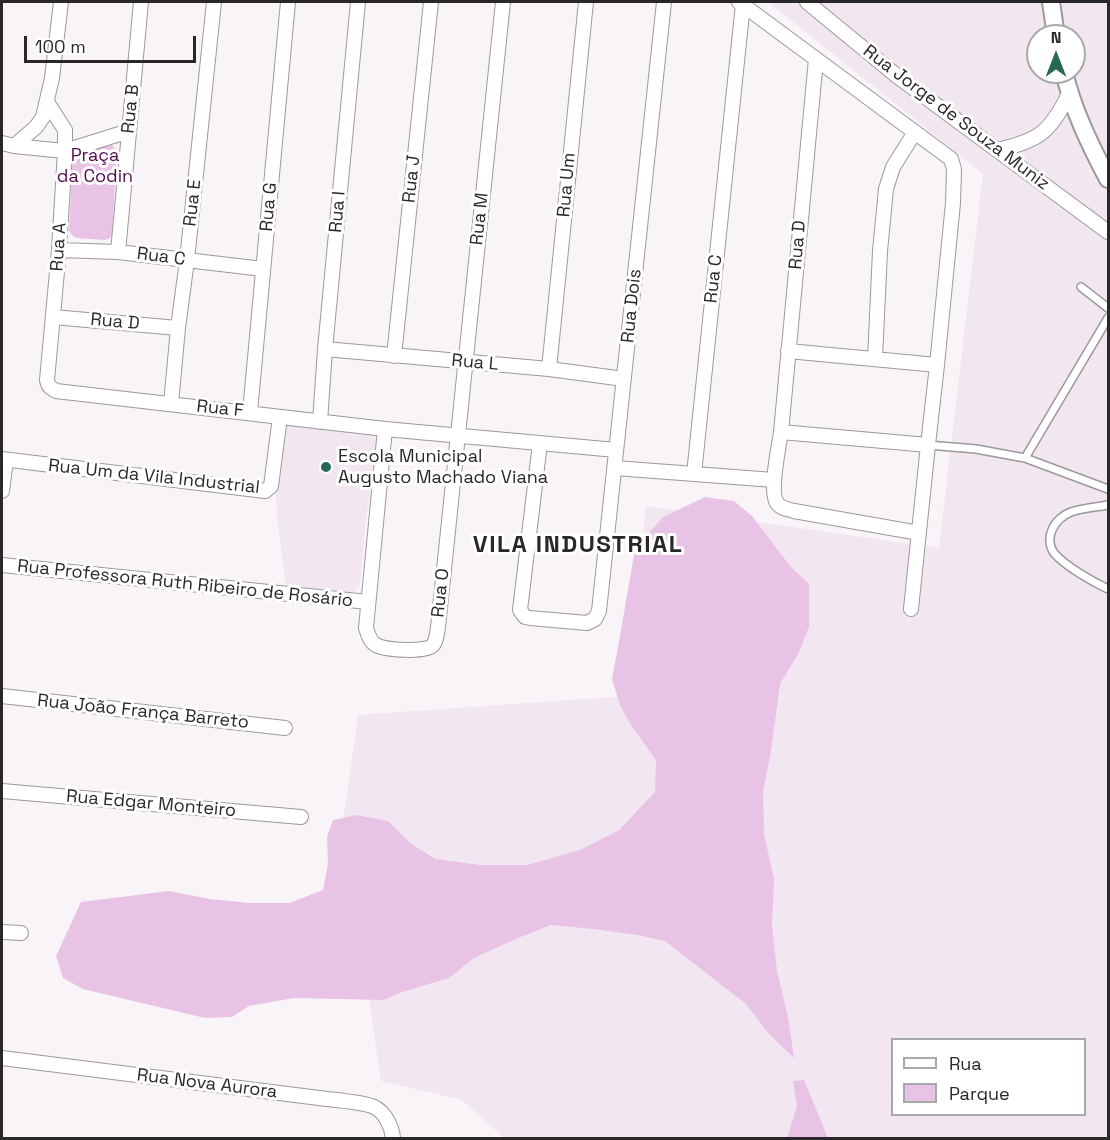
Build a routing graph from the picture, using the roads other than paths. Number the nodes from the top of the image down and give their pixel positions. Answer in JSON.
{"nodes":[{"id":1,"x":60,"y":2,"type":"edge"},
{"id":2,"x":141,"y":2,"type":"edge"},
{"id":3,"x":214,"y":2,"type":"edge"},
{"id":4,"x":288,"y":2,"type":"edge"},
{"id":5,"x":358,"y":2,"type":"edge"},
{"id":6,"x":430,"y":2,"type":"edge"},
{"id":7,"x":503,"y":2,"type":"edge"},
{"id":8,"x":586,"y":2,"type":"edge"},
{"id":9,"x":664,"y":2,"type":"edge"},
{"id":10,"x":807,"y":2,"type":"edge"},
{"id":11,"x":1051,"y":2,"type":"edge"},
{"id":12,"x":741,"y":3,"type":"edge"},
{"id":13,"x":1054,"y":24,"type":"edge"},
{"id":14,"x":816,"y":59,"type":"junction"},
{"id":15,"x":1067,"y":84,"type":"edge"},
{"id":16,"x":1069,"y":94,"type":"junction"},
{"id":17,"x":47,"y":102,"type":"junction"},
{"id":18,"x":129,"y":131,"type":"junction"},
{"id":19,"x":915,"y":132,"type":"junction"},
{"id":20,"x":8,"y":144,"type":"edge"},
{"id":21,"x":997,"y":150,"type":"junction"},
{"id":22,"x":65,"y":151,"type":"junction"},
{"id":23,"x":1108,"y":179,"type":"edge"},
{"id":24,"x":1108,"y":232,"type":"edge"},
{"id":25,"x":59,"y":250,"type":"junction"},
{"id":26,"x":118,"y":252,"type":"junction"},
{"id":27,"x":187,"y":260,"type":"junction"},
{"id":28,"x":263,"y":269,"type":"junction"},
{"id":29,"x":1081,"y":287,"type":"dead end"},
{"id":30,"x":1108,"y":308,"type":"edge"},
{"id":31,"x":53,"y":317,"type":"junction"},
{"id":32,"x":1108,"y":318,"type":"edge"},
{"id":33,"x":178,"y":328,"type":"junction"},
{"id":34,"x":325,"y":349,"type":"junction"},
{"id":35,"x":788,"y":351,"type":"junction"},
{"id":36,"x":394,"y":356,"type":"junction"},
{"id":37,"x":875,"y":359,"type":"junction"},
{"id":38,"x":465,"y":362,"type":"junction"},
{"id":39,"x":937,"y":365,"type":"junction"},
{"id":40,"x":549,"y":369,"type":"junction"},
{"id":41,"x":624,"y":379,"type":"junction"},
{"id":42,"x":56,"y":391,"type":"joint"},
{"id":43,"x":171,"y":404,"type":"junction"},
{"id":44,"x":250,"y":412,"type":"junction"},
{"id":45,"x":280,"y":417,"type":"junction"},
{"id":46,"x":320,"y":422,"type":"junction"},
{"id":47,"x":385,"y":429,"type":"junction"},
{"id":48,"x":781,"y":432,"type":"junction"},
{"id":49,"x":458,"y":436,"type":"junction"},
{"id":50,"x":540,"y":443,"type":"junction"},
{"id":51,"x":928,"y":445,"type":"junction"},
{"id":52,"x":616,"y":450,"type":"junction"},
{"id":53,"x":1024,"y":458,"type":"junction"},
{"id":54,"x":4,"y":460,"type":"edge"},
{"id":55,"x":615,"y":468,"type":"junction"},
{"id":56,"x":694,"y":474,"type":"junction"},
{"id":57,"x":774,"y":480,"type":"junction"},
{"id":58,"x":1108,"y":489,"type":"edge"},
{"id":59,"x":2,"y":491,"type":"edge"},
{"id":60,"x":1108,"y":505,"type":"edge"},
{"id":61,"x":919,"y":533,"type":"junction"},
{"id":62,"x":2,"y":565,"type":"edge"},
{"id":63,"x":1108,"y":589,"type":"edge"},
{"id":64,"x":368,"y":602,"type":"junction"},
{"id":65,"x":911,"y":609,"type":"dead end"},
{"id":66,"x":2,"y":696,"type":"edge"},
{"id":67,"x":285,"y":728,"type":"dead end"},
{"id":68,"x":2,"y":790,"type":"edge"},
{"id":69,"x":301,"y":817,"type":"dead end"},
{"id":70,"x":2,"y":932,"type":"edge"},
{"id":71,"x":21,"y":933,"type":"dead end"},
{"id":72,"x":2,"y":1058,"type":"edge"},
{"id":73,"x":393,"y":1138,"type":"edge"}],
"edges":[{"from":1,"to":17,"type":"street"},
{"from":2,"to":18,"type":"street","name":"Rua B"},
{"from":3,"to":27,"type":"street","name":"Rua E"},
{"from":4,"to":28,"type":"street","name":"Rua G"},
{"from":5,"to":34,"type":"street","name":"Rua I"},
{"from":6,"to":36,"type":"street","name":"Rua J"},
{"from":7,"to":38,"type":"street","name":"Rua M"},
{"from":8,"to":40,"type":"street","name":"Rua Um"},
{"from":9,"to":41,"type":"street","name":"Rua Dois"},
{"from":10,"to":21,"type":"street","name":"Rua Jorge de Souza Muniz"},
{"from":11,"to":13,"type":"street"},
{"from":12,"to":14,"type":"street"},
{"from":12,"to":56,"type":"street","name":"Rua C"},
{"from":14,"to":19,"type":"street"},
{"from":14,"to":35,"type":"street","name":"Rua D"},
{"from":15,"to":16,"type":"street"},
{"from":16,"to":21,"type":"street"},
{"from":16,"to":23,"type":"street"},
{"from":17,"to":20,"type":"street"},
{"from":17,"to":22,"type":"street","name":"Rua A"},
{"from":18,"to":22,"type":"street"},
{"from":18,"to":26,"type":"street","name":"Rua B"},
{"from":19,"to":37,"type":"street"},
{"from":19,"to":39,"type":"street"},
{"from":20,"to":22,"type":"street"},
{"from":21,"to":24,"type":"street","name":"Rua Jorge de Souza Muniz"},
{"from":22,"to":25,"type":"street","name":"Rua A"},
{"from":25,"to":26,"type":"street","name":"Rua C"},
{"from":25,"to":31,"type":"street","name":"Rua A"},
{"from":26,"to":27,"type":"street","name":"Rua C"},
{"from":27,"to":28,"type":"street","name":"Rua C"},
{"from":27,"to":33,"type":"street","name":"Rua E"},
{"from":28,"to":44,"type":"street","name":"Rua G"},
{"from":29,"to":30,"type":"lane"},
{"from":31,"to":33,"type":"street","name":"Rua D"},
{"from":31,"to":42,"type":"street","name":"Rua A"},
{"from":32,"to":53,"type":"lane"},
{"from":33,"to":43,"type":"street","name":"Rua E"},
{"from":34,"to":36,"type":"street","name":"Rua L"},
{"from":34,"to":46,"type":"street","name":"Rua I"},
{"from":35,"to":37,"type":"street"},
{"from":35,"to":48,"type":"street","name":"Rua D"},
{"from":36,"to":38,"type":"street","name":"Rua L"},
{"from":37,"to":39,"type":"street"},
{"from":38,"to":40,"type":"street","name":"Rua L"},
{"from":38,"to":49,"type":"street","name":"Rua M"},
{"from":39,"to":51,"type":"street"},
{"from":40,"to":41,"type":"street","name":"Rua L"},
{"from":41,"to":52,"type":"street","name":"Rua Dois"},
{"from":42,"to":43,"type":"street","name":"Rua F"},
{"from":43,"to":44,"type":"street","name":"Rua F"},
{"from":44,"to":45,"type":"street","name":"Rua F"},
{"from":45,"to":46,"type":"street","name":"Rua F"},
{"from":45,"to":54,"type":"street","name":"Rua Um da Vila Industrial"},
{"from":46,"to":47,"type":"street","name":"Rua F"},
{"from":47,"to":49,"type":"street","name":"Rua F"},
{"from":47,"to":64,"type":"street"},
{"from":48,"to":51,"type":"street"},
{"from":48,"to":57,"type":"street","name":"Rua D"},
{"from":49,"to":50,"type":"street","name":"Rua F"},
{"from":49,"to":64,"type":"street","name":"Rua O"},
{"from":50,"to":52,"type":"street","name":"Rua F"},
{"from":50,"to":55,"type":"street","name":"Rua Dois"},
{"from":51,"to":53,"type":"lane"},
{"from":51,"to":61,"type":"street"},
{"from":52,"to":55,"type":"street","name":"Rua Dois"},
{"from":53,"to":58,"type":"lane"},
{"from":54,"to":59,"type":"street"},
{"from":55,"to":56,"type":"street"},
{"from":56,"to":57,"type":"street"},
{"from":57,"to":61,"type":"street"},
{"from":60,"to":63,"type":"lane"},
{"from":61,"to":65,"type":"street"},
{"from":62,"to":64,"type":"street","name":"Rua Professora Ruth Ribeiro de Rosário"},
{"from":66,"to":67,"type":"street","name":"Rua João França Barreto"},
{"from":68,"to":69,"type":"street","name":"Rua Edgar Monteiro"},
{"from":70,"to":71,"type":"street"},
{"from":72,"to":73,"type":"street","name":"Rua Nova Aurora"}]}
